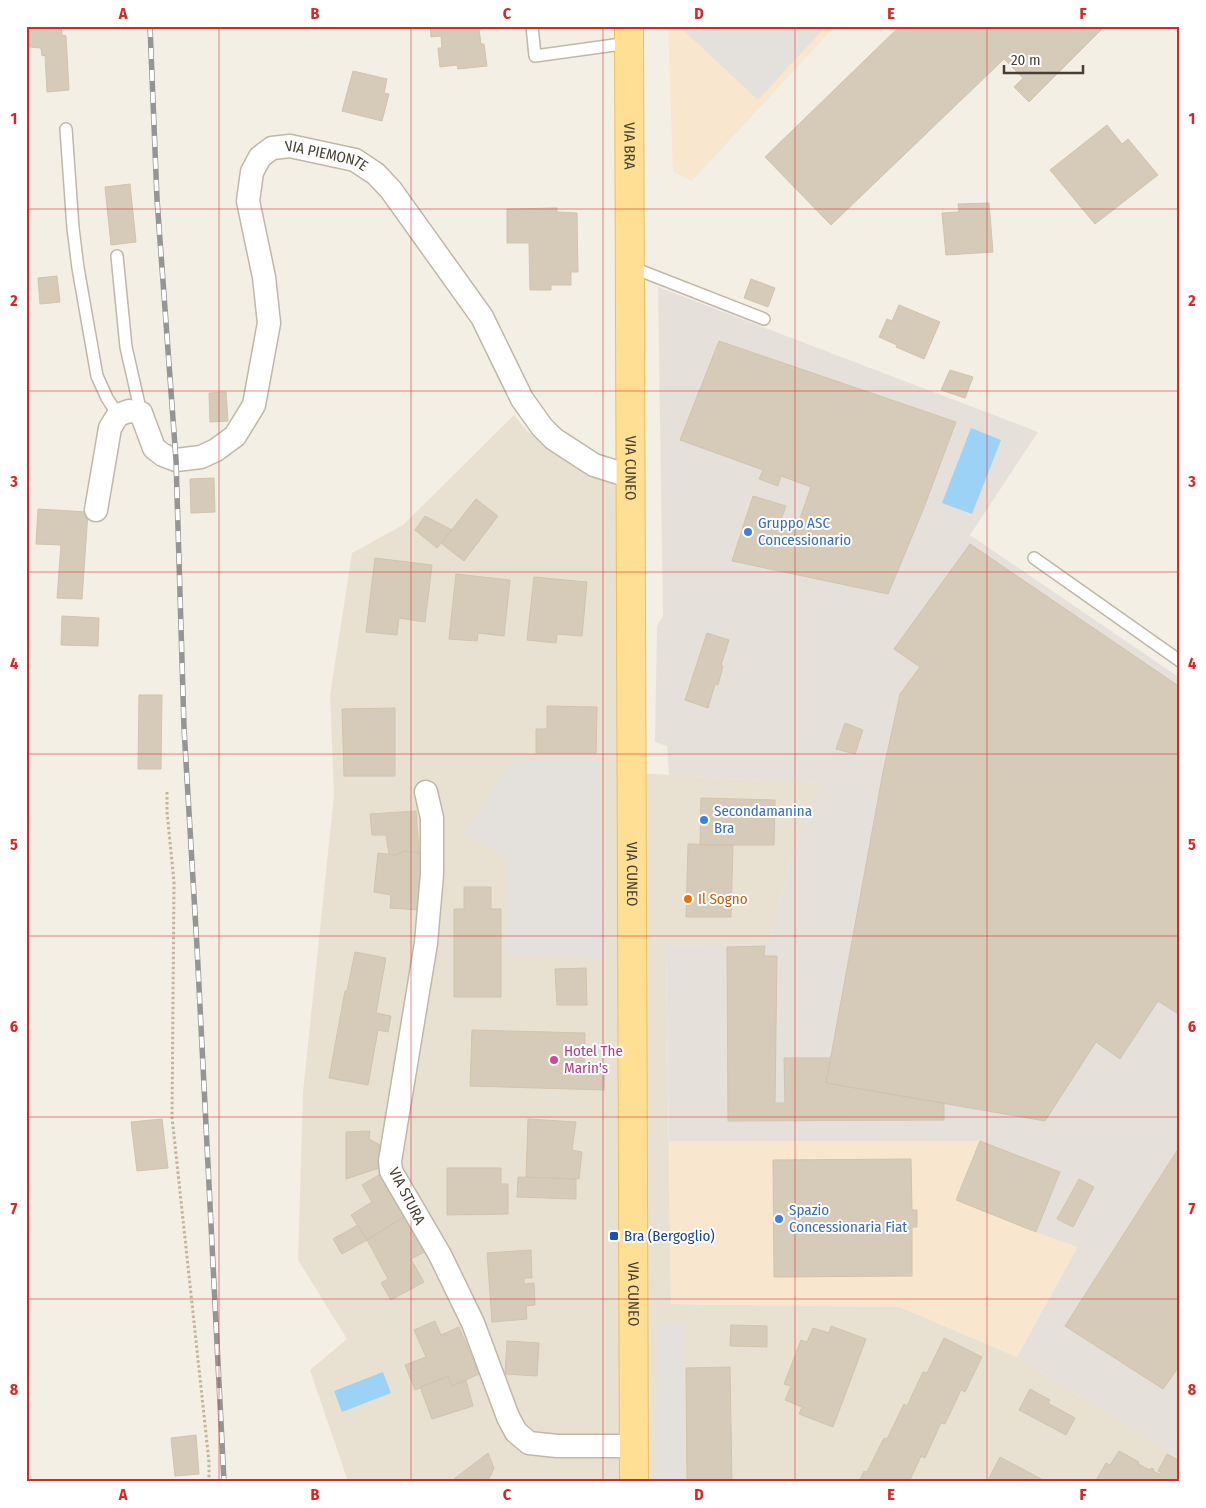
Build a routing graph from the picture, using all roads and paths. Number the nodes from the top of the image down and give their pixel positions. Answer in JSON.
{"nodes":[{"id":1,"x":532,"y":26,"type":"edge"},
{"id":2,"x":629,"y":35,"type":"edge"},
{"id":3,"x":66,"y":129,"type":"dead end"},
{"id":4,"x":117,"y":256,"type":"dead end"},
{"id":5,"x":630,"y":266,"type":"junction"},
{"id":6,"x":764,"y":319,"type":"dead end"},
{"id":7,"x":141,"y":413,"type":"junction"},
{"id":8,"x":118,"y":415,"type":"junction"},
{"id":9,"x":632,"y":477,"type":"junction"},
{"id":10,"x":96,"y":510,"type":"dead end"},
{"id":11,"x":1034,"y":558,"type":"dead end"},
{"id":12,"x":1180,"y":661,"type":"edge"},
{"id":13,"x":167,"y":792,"type":"dead end"},
{"id":14,"x":426,"y":792,"type":"dead end"},
{"id":15,"x":633,"y":1446,"type":"junction"},
{"id":16,"x":209,"y":1482,"type":"edge"},
{"id":17,"x":634,"y":1482,"type":"edge"}],
"edges":[{"from":1,"to":2,"type":"lane"},
{"from":2,"to":5,"type":"main road","name":"VIA BRA"},
{"from":3,"to":8,"type":"lane"},
{"from":4,"to":7,"type":"lane"},
{"from":5,"to":6,"type":"lane"},
{"from":5,"to":9,"type":"main road","name":"VIA CUNEO"},
{"from":7,"to":8,"type":"street"},
{"from":7,"to":9,"type":"street","name":"VIA PIEMONTE"},
{"from":8,"to":10,"type":"street"},
{"from":9,"to":15,"type":"main road","name":"VIA CUNEO"},
{"from":11,"to":12,"type":"lane"},
{"from":13,"to":16,"type":"path"},
{"from":14,"to":15,"type":"street","name":"VIA STURA"},
{"from":15,"to":17,"type":"main road","name":"VIA CUNEO"}]}
